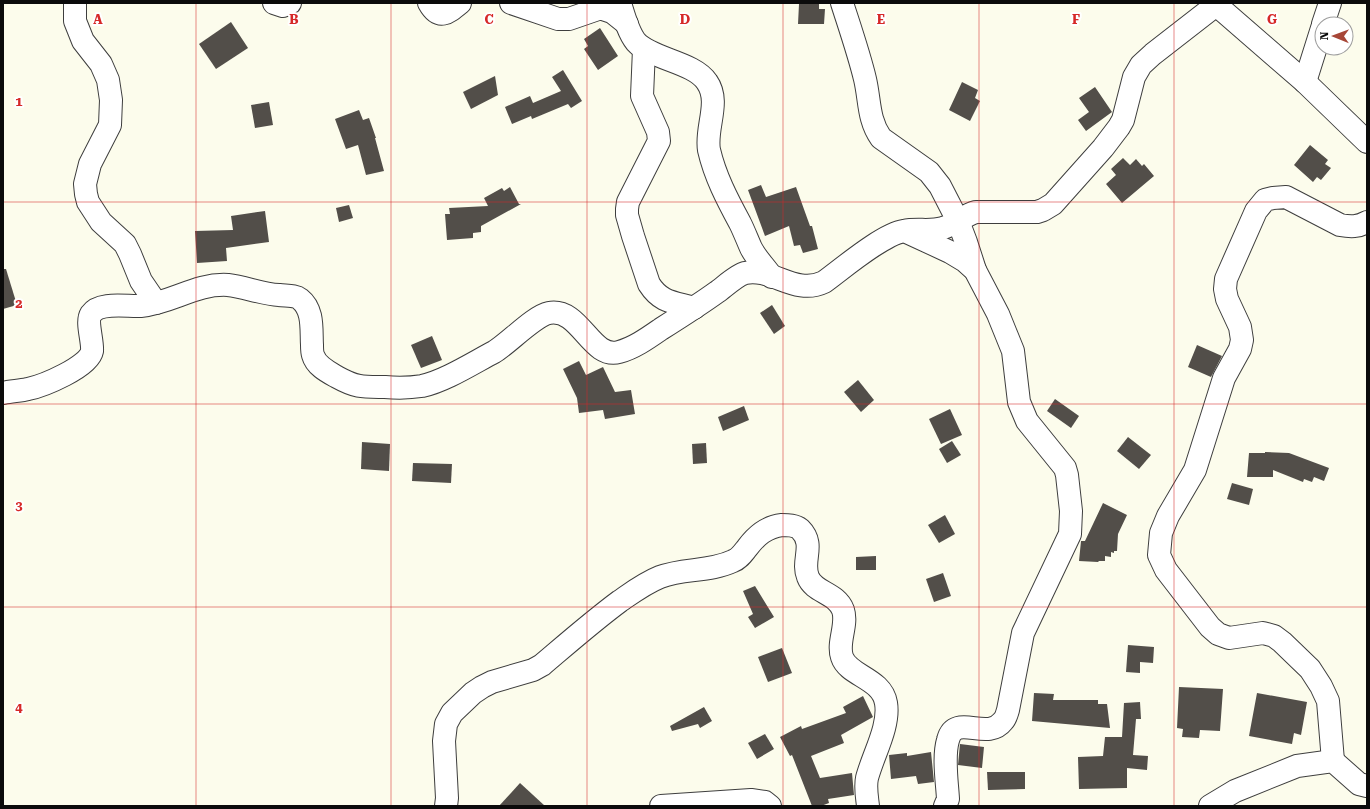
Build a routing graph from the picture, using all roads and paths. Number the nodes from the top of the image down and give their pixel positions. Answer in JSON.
{"nodes":[{"id":1,"x":75,"y":3,"type":"edge"},
{"id":2,"x":274,"y":3,"type":"edge"},
{"id":3,"x":290,"y":3,"type":"edge"},
{"id":4,"x":429,"y":3,"type":"edge"},
{"id":5,"x":460,"y":3,"type":"edge"},
{"id":6,"x":511,"y":3,"type":"edge"},
{"id":7,"x":620,"y":3,"type":"edge"},
{"id":8,"x":842,"y":3,"type":"edge"},
{"id":9,"x":1330,"y":3,"type":"edge"},
{"id":10,"x":1215,"y":4,"type":"edge"},
{"id":11,"x":1326,"y":16,"type":"edge"},
{"id":12,"x":627,"y":24,"type":"junction"},
{"id":13,"x":644,"y":48,"type":"junction"},
{"id":14,"x":1314,"y":52,"type":"edge"},
{"id":15,"x":1304,"y":82,"type":"junction"},
{"id":16,"x":1367,"y":142,"type":"edge"},
{"id":17,"x":958,"y":221,"type":"junction"},
{"id":18,"x":1367,"y":222,"type":"edge"},
{"id":19,"x":903,"y":231,"type":"junction"},
{"id":20,"x":975,"y":270,"type":"junction"},
{"id":21,"x":772,"y":277,"type":"junction"},
{"id":22,"x":156,"y":303,"type":"junction"},
{"id":23,"x":694,"y":308,"type":"junction"},
{"id":24,"x":3,"y":393,"type":"edge"},
{"id":25,"x":1333,"y":761,"type":"junction"},
{"id":26,"x":1367,"y":786,"type":"edge"},
{"id":27,"x":446,"y":806,"type":"edge"},
{"id":28,"x":661,"y":806,"type":"edge"},
{"id":29,"x":770,"y":806,"type":"edge"},
{"id":30,"x":868,"y":806,"type":"edge"},
{"id":31,"x":945,"y":806,"type":"edge"},
{"id":32,"x":1210,"y":806,"type":"edge"}],
"edges":[{"from":1,"to":22,"type":"street"},
{"from":2,"to":3,"type":"street"},
{"from":4,"to":5,"type":"street"},
{"from":6,"to":12,"type":"street"},
{"from":7,"to":12,"type":"street"},
{"from":8,"to":17,"type":"street"},
{"from":9,"to":11,"type":"street"},
{"from":10,"to":15,"type":"street"},
{"from":10,"to":17,"type":"street"},
{"from":12,"to":13,"type":"street"},
{"from":13,"to":21,"type":"street"},
{"from":13,"to":23,"type":"street"},
{"from":14,"to":15,"type":"street"},
{"from":15,"to":16,"type":"street"},
{"from":17,"to":19,"type":"street"},
{"from":17,"to":20,"type":"street"},
{"from":18,"to":25,"type":"street"},
{"from":19,"to":20,"type":"street"},
{"from":19,"to":21,"type":"street"},
{"from":20,"to":31,"type":"street"},
{"from":21,"to":23,"type":"street"},
{"from":22,"to":23,"type":"street"},
{"from":22,"to":24,"type":"street"},
{"from":25,"to":26,"type":"street"},
{"from":25,"to":32,"type":"street"},
{"from":27,"to":30,"type":"street"},
{"from":28,"to":29,"type":"street"}]}
